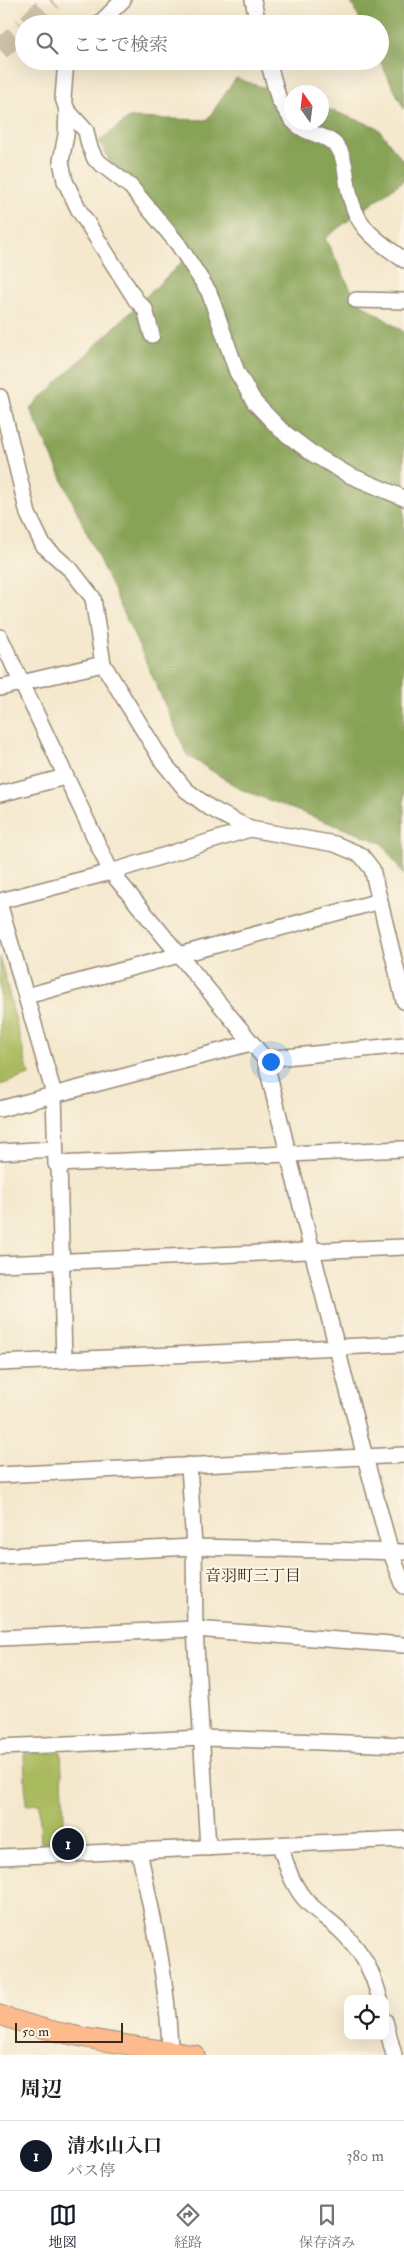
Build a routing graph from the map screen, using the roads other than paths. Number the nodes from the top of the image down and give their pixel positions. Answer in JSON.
{"nodes":[{"id":1,"x":123,"y":0,"type":"edge"},
{"id":2,"x":253,"y":0,"type":"edge"},
{"id":3,"x":108,"y":15,"type":"edge"},
{"id":4,"x":256,"y":15,"type":"edge"},
{"id":5,"x":65,"y":70,"type":"edge"},
{"id":6,"x":271,"y":70,"type":"edge"},
{"id":7,"x":284,"y":108,"type":"edge"},
{"id":8,"x":67,"y":110,"type":"junction"},
{"id":9,"x":303,"y":130,"type":"edge"},
{"id":10,"x":404,"y":260,"type":"edge"},
{"id":11,"x":356,"y":300,"type":"dead end"},
{"id":12,"x":404,"y":301,"type":"edge"},
{"id":13,"x":152,"y":335,"type":"dead end"},
{"id":14,"x":0,"y":397,"type":"edge"},
{"id":15,"x":404,"y":498,"type":"edge"},
{"id":16,"x":0,"y":637,"type":"edge"},
{"id":17,"x":103,"y":664,"type":"junction"},
{"id":18,"x":22,"y":682,"type":"junction"},
{"id":19,"x":0,"y":688,"type":"edge"},
{"id":20,"x":65,"y":777,"type":"junction"},
{"id":21,"x":0,"y":794,"type":"edge"},
{"id":22,"x":250,"y":829,"type":"junction"},
{"id":23,"x":110,"y":872,"type":"junction"},
{"id":24,"x":0,"y":901,"type":"edge"},
{"id":25,"x":380,"y":901,"type":"junction"},
{"id":26,"x":0,"y":906,"type":"edge"},
{"id":27,"x":179,"y":955,"type":"junction"},
{"id":28,"x":26,"y":996,"type":"junction"},
{"id":29,"x":404,"y":1001,"type":"edge"},
{"id":30,"x":251,"y":1043,"type":"junction"},
{"id":31,"x":404,"y":1045,"type":"edge"},
{"id":32,"x":265,"y":1059,"type":"junction"},
{"id":33,"x":54,"y":1094,"type":"junction"},
{"id":34,"x":0,"y":1109,"type":"edge"},
{"id":35,"x":404,"y":1149,"type":"edge"},
{"id":36,"x":0,"y":1152,"type":"edge"},
{"id":37,"x":289,"y":1155,"type":"junction"},
{"id":38,"x":57,"y":1157,"type":"junction"},
{"id":39,"x":404,"y":1247,"type":"edge"},
{"id":40,"x":312,"y":1251,"type":"junction"},
{"id":41,"x":60,"y":1262,"type":"junction"},
{"id":42,"x":0,"y":1264,"type":"edge"},
{"id":43,"x":404,"y":1344,"type":"edge"},
{"id":44,"x":338,"y":1347,"type":"junction"},
{"id":45,"x":64,"y":1360,"type":"junction"},
{"id":46,"x":0,"y":1364,"type":"edge"},
{"id":47,"x":404,"y":1455,"type":"edge"},
{"id":48,"x":365,"y":1457,"type":"junction"},
{"id":49,"x":189,"y":1465,"type":"junction"},
{"id":50,"x":0,"y":1475,"type":"edge"},
{"id":51,"x":194,"y":1547,"type":"junction"},
{"id":52,"x":398,"y":1552,"type":"edge"},
{"id":53,"x":0,"y":1556,"type":"edge"},
{"id":54,"x":404,"y":1586,"type":"edge"},
{"id":55,"x":195,"y":1629,"type":"junction"},
{"id":56,"x":0,"y":1638,"type":"edge"},
{"id":57,"x":404,"y":1645,"type":"edge"},
{"id":58,"x":203,"y":1738,"type":"junction"},
{"id":59,"x":404,"y":1745,"type":"edge"},
{"id":60,"x":0,"y":1747,"type":"edge"},
{"id":61,"x":404,"y":1839,"type":"edge"},
{"id":62,"x":280,"y":1845,"type":"junction"},
{"id":63,"x":208,"y":1848,"type":"junction"},
{"id":64,"x":139,"y":1851,"type":"junction"},
{"id":65,"x":0,"y":1857,"type":"edge"},
{"id":66,"x":379,"y":1995,"type":"edge"},
{"id":67,"x":0,"y":2015,"type":"edge"},
{"id":68,"x":389,"y":2036,"type":"edge"},
{"id":69,"x":170,"y":2051,"type":"junction"},
{"id":70,"x":195,"y":2055,"type":"edge"},
{"id":71,"x":394,"y":2055,"type":"edge"}],
"edges":[{"from":1,"to":3,"type":"street"},
{"from":2,"to":4,"type":"street"},
{"from":5,"to":8,"type":"street"},
{"from":6,"to":7,"type":"street"},
{"from":8,"to":13,"type":"street"},
{"from":8,"to":15,"type":"street"},
{"from":9,"to":10,"type":"street"},
{"from":11,"to":12,"type":"street"},
{"from":14,"to":17,"type":"street"},
{"from":16,"to":18,"type":"street"},
{"from":17,"to":18,"type":"street"},
{"from":17,"to":22,"type":"street"},
{"from":18,"to":19,"type":"street"},
{"from":18,"to":20,"type":"street"},
{"from":20,"to":21,"type":"street"},
{"from":20,"to":23,"type":"street"},
{"from":22,"to":23,"type":"street"},
{"from":22,"to":25,"type":"street"},
{"from":23,"to":24,"type":"street"},
{"from":23,"to":27,"type":"street"},
{"from":25,"to":27,"type":"street"},
{"from":25,"to":29,"type":"street"},
{"from":26,"to":28,"type":"street"},
{"from":27,"to":28,"type":"street"},
{"from":27,"to":30,"type":"street"},
{"from":28,"to":33,"type":"street"},
{"from":30,"to":32,"type":"street"},
{"from":30,"to":33,"type":"street"},
{"from":31,"to":32,"type":"street"},
{"from":32,"to":37,"type":"street"},
{"from":33,"to":34,"type":"street"},
{"from":33,"to":38,"type":"street"},
{"from":35,"to":37,"type":"street"},
{"from":36,"to":38,"type":"street"},
{"from":37,"to":38,"type":"street"},
{"from":37,"to":40,"type":"street"},
{"from":38,"to":41,"type":"street"},
{"from":39,"to":40,"type":"street"},
{"from":40,"to":41,"type":"street"},
{"from":40,"to":44,"type":"street"},
{"from":41,"to":42,"type":"street"},
{"from":41,"to":45,"type":"street"},
{"from":43,"to":44,"type":"street"},
{"from":44,"to":45,"type":"street"},
{"from":44,"to":48,"type":"street"},
{"from":45,"to":46,"type":"street"},
{"from":47,"to":48,"type":"street"},
{"from":48,"to":49,"type":"street"},
{"from":48,"to":52,"type":"street"},
{"from":49,"to":50,"type":"street"},
{"from":49,"to":51,"type":"street"},
{"from":51,"to":52,"type":"street"},
{"from":51,"to":53,"type":"street"},
{"from":51,"to":55,"type":"street"},
{"from":52,"to":54,"type":"street"},
{"from":55,"to":56,"type":"street"},
{"from":55,"to":57,"type":"street"},
{"from":55,"to":58,"type":"street"},
{"from":58,"to":59,"type":"street"},
{"from":58,"to":60,"type":"street"},
{"from":58,"to":63,"type":"street"},
{"from":61,"to":62,"type":"street"},
{"from":62,"to":63,"type":"street"},
{"from":62,"to":66,"type":"street"},
{"from":63,"to":64,"type":"street"},
{"from":64,"to":65,"type":"street"},
{"from":64,"to":69,"type":"street"},
{"from":67,"to":69,"type":"main road"},
{"from":68,"to":71,"type":"street"},
{"from":69,"to":70,"type":"main road"}]}
